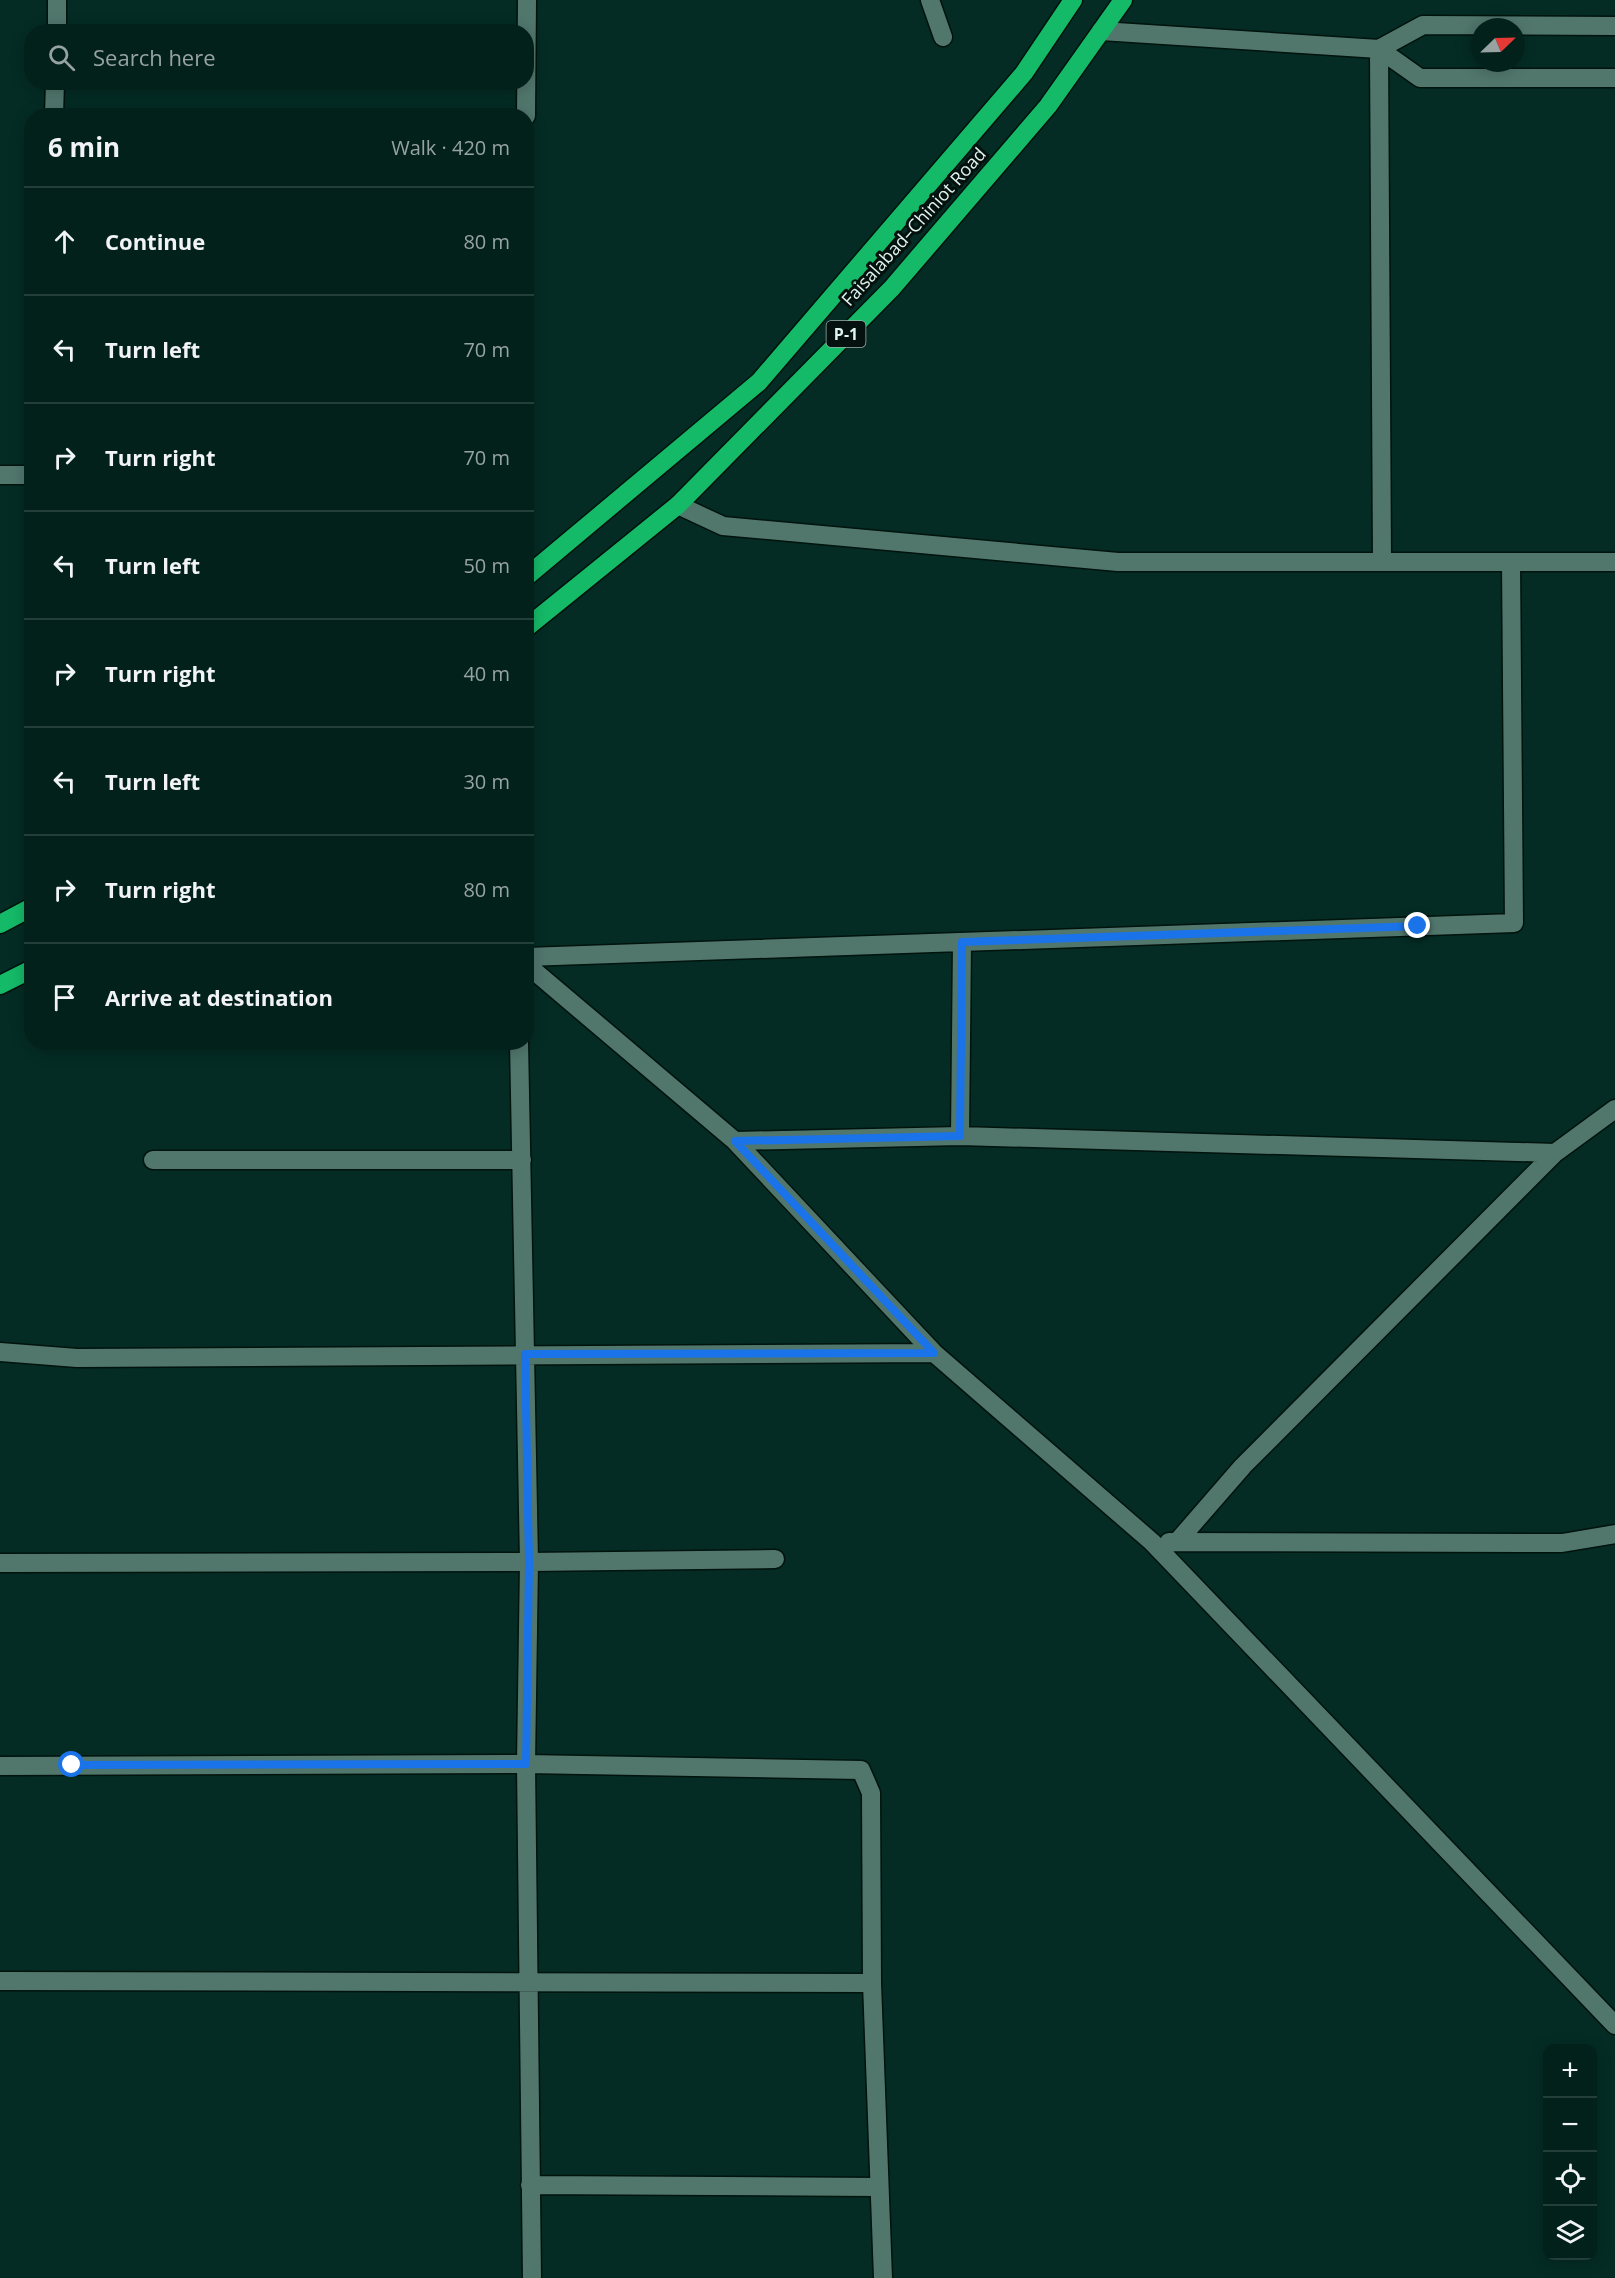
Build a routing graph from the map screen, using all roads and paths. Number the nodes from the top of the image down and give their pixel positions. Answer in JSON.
{"nodes":[{"id":1,"x":57,"y":0,"type":"edge"},
{"id":2,"x":527,"y":0,"type":"edge"},
{"id":3,"x":930,"y":0,"type":"edge"},
{"id":4,"x":1073,"y":0,"type":"edge"},
{"id":5,"x":1123,"y":0,"type":"edge"},
{"id":6,"x":57,"y":24,"type":"edge"},
{"id":7,"x":527,"y":24,"type":"edge"},
{"id":8,"x":1615,"y":26,"type":"edge"},
{"id":9,"x":1101,"y":31,"type":"junction"},
{"id":10,"x":943,"y":37,"type":"dead end"},
{"id":11,"x":1379,"y":49,"type":"junction"},
{"id":12,"x":1615,"y":78,"type":"edge"},
{"id":13,"x":55,"y":90,"type":"edge"},
{"id":14,"x":526,"y":90,"type":"edge"},
{"id":15,"x":54,"y":108,"type":"edge"},
{"id":16,"x":526,"y":108,"type":"edge"},
{"id":17,"x":0,"y":475,"type":"edge"},
{"id":18,"x":24,"y":475,"type":"edge"},
{"id":19,"x":678,"y":506,"type":"junction"},
{"id":20,"x":1382,"y":562,"type":"junction"},
{"id":21,"x":1511,"y":562,"type":"junction"},
{"id":22,"x":1615,"y":562,"type":"edge"},
{"id":23,"x":534,"y":570,"type":"edge"},
{"id":24,"x":534,"y":622,"type":"edge"},
{"id":25,"x":24,"y":911,"type":"edge"},
{"id":26,"x":0,"y":924,"type":"edge"},
{"id":27,"x":962,"y":942,"type":"junction"},
{"id":28,"x":534,"y":957,"type":"edge"},
{"id":29,"x":534,"y":971,"type":"edge"},
{"id":30,"x":24,"y":973,"type":"edge"},
{"id":31,"x":0,"y":985,"type":"edge"},
{"id":32,"x":519,"y":1050,"type":"edge"},
{"id":33,"x":1615,"y":1109,"type":"edge"},
{"id":34,"x":960,"y":1136,"type":"junction"},
{"id":35,"x":735,"y":1141,"type":"junction"},
{"id":36,"x":1555,"y":1154,"type":"junction"},
{"id":37,"x":153,"y":1160,"type":"dead end"},
{"id":38,"x":522,"y":1160,"type":"junction"},
{"id":39,"x":0,"y":1352,"type":"edge"},
{"id":40,"x":934,"y":1353,"type":"junction"},
{"id":41,"x":525,"y":1354,"type":"junction"},
{"id":42,"x":1615,"y":1534,"type":"edge"},
{"id":43,"x":1152,"y":1542,"type":"junction"},
{"id":44,"x":1178,"y":1542,"type":"junction"},
{"id":45,"x":775,"y":1559,"type":"dead end"},
{"id":46,"x":0,"y":1563,"type":"edge"},
{"id":47,"x":529,"y":1563,"type":"junction"},
{"id":48,"x":526,"y":1764,"type":"junction"},
{"id":49,"x":0,"y":1766,"type":"edge"},
{"id":50,"x":528,"y":1980,"type":"junction"},
{"id":51,"x":0,"y":1981,"type":"edge"},
{"id":52,"x":872,"y":1983,"type":"junction"},
{"id":53,"x":1615,"y":2025,"type":"edge"},
{"id":54,"x":530,"y":2185,"type":"junction"},
{"id":55,"x":878,"y":2187,"type":"junction"},
{"id":56,"x":532,"y":2278,"type":"edge"},
{"id":57,"x":884,"y":2278,"type":"edge"}],
"edges":[{"from":1,"to":6,"type":"street"},
{"from":2,"to":7,"type":"street"},
{"from":3,"to":10,"type":"street"},
{"from":4,"to":23,"type":"highway","name":"Faisalabad–Chiniot Road","number":"P-1"},
{"from":5,"to":9,"type":"highway","name":"Faisalabad–Chiniot Road","number":"P-1"},
{"from":8,"to":11,"type":"street"},
{"from":9,"to":11,"type":"street"},
{"from":9,"to":19,"type":"highway","name":"Faisalabad–Chiniot Road","number":"P-1"},
{"from":11,"to":12,"type":"street"},
{"from":11,"to":20,"type":"street"},
{"from":13,"to":15,"type":"street"},
{"from":14,"to":16,"type":"street"},
{"from":17,"to":18,"type":"street"},
{"from":19,"to":20,"type":"street"},
{"from":19,"to":24,"type":"highway","name":"Faisalabad–Chiniot Road","number":"P-1"},
{"from":20,"to":21,"type":"street"},
{"from":21,"to":22,"type":"street"},
{"from":21,"to":27,"type":"street"},
{"from":25,"to":26,"type":"highway"},
{"from":27,"to":28,"type":"street"},
{"from":27,"to":34,"type":"street"},
{"from":29,"to":35,"type":"street"},
{"from":30,"to":31,"type":"highway"},
{"from":32,"to":38,"type":"street"},
{"from":33,"to":36,"type":"street"},
{"from":34,"to":35,"type":"street"},
{"from":34,"to":36,"type":"street"},
{"from":35,"to":40,"type":"street"},
{"from":36,"to":44,"type":"street"},
{"from":37,"to":38,"type":"street"},
{"from":38,"to":41,"type":"street"},
{"from":39,"to":41,"type":"street"},
{"from":40,"to":41,"type":"street"},
{"from":40,"to":43,"type":"street"},
{"from":41,"to":47,"type":"street"},
{"from":42,"to":44,"type":"street"},
{"from":43,"to":44,"type":"street"},
{"from":43,"to":53,"type":"street"},
{"from":45,"to":47,"type":"street"},
{"from":46,"to":47,"type":"street"},
{"from":47,"to":48,"type":"street"},
{"from":48,"to":49,"type":"street"},
{"from":48,"to":50,"type":"street"},
{"from":48,"to":52,"type":"street"},
{"from":50,"to":51,"type":"street"},
{"from":50,"to":52,"type":"street"},
{"from":50,"to":54,"type":"street"},
{"from":52,"to":55,"type":"street"},
{"from":54,"to":55,"type":"street"},
{"from":54,"to":56,"type":"street"},
{"from":55,"to":57,"type":"street"}]}
